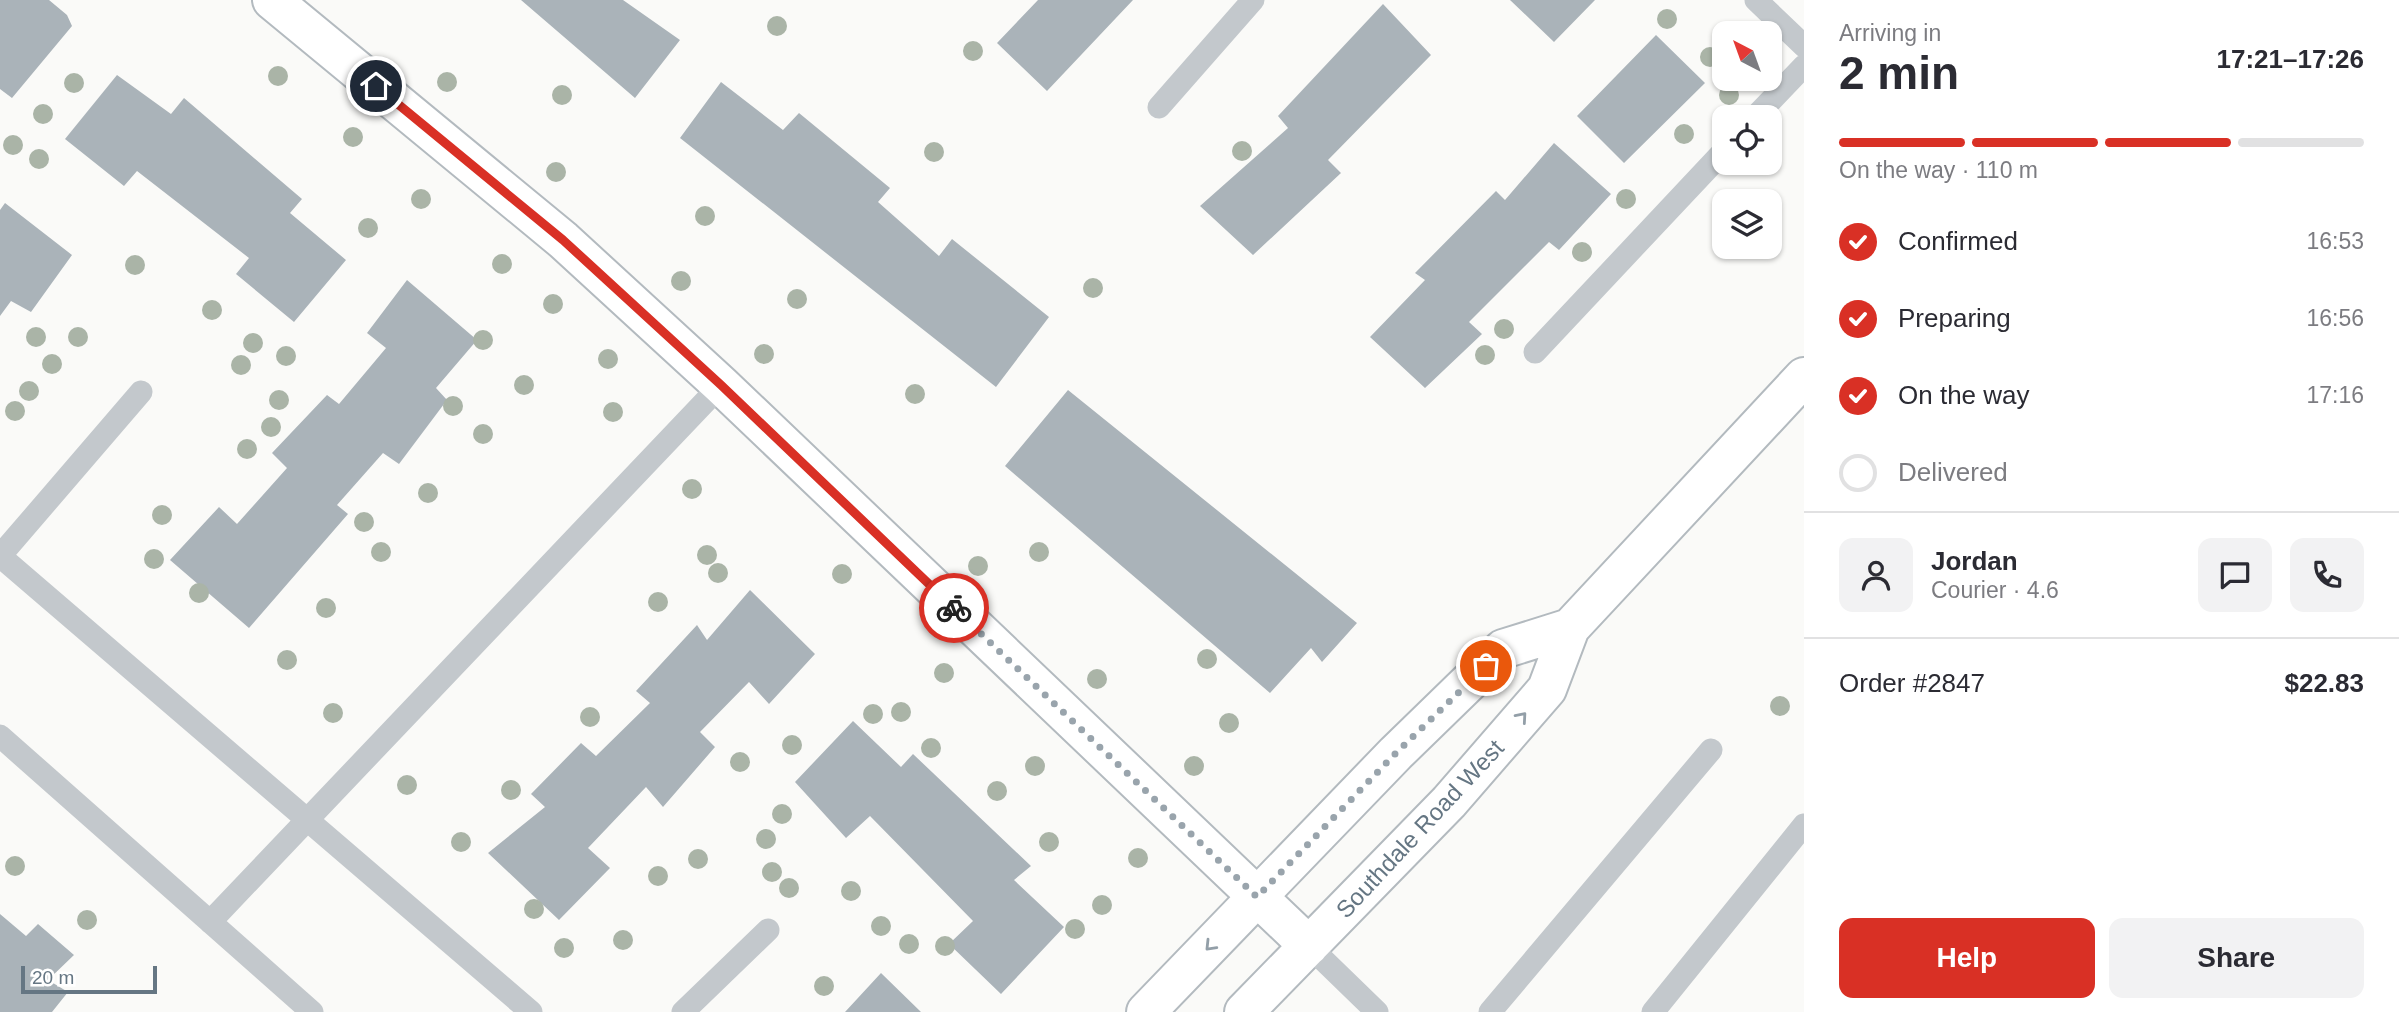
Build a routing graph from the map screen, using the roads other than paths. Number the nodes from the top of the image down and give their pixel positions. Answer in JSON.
{"nodes":[{"id":1,"x":272,"y":0,"type":"edge"},
{"id":2,"x":1253,"y":0,"type":"edge"},
{"id":3,"x":1756,"y":0,"type":"edge"},
{"id":4,"x":1804,"y":46,"type":"edge"},
{"id":5,"x":1804,"y":65,"type":"edge"},
{"id":6,"x":1766,"y":105,"type":"edge"},
{"id":7,"x":1159,"y":107,"type":"dead end"},
{"id":8,"x":1712,"y":164,"type":"edge"},
{"id":9,"x":1535,"y":352,"type":"dead end"},
{"id":10,"x":1804,"y":377,"type":"edge"},
{"id":11,"x":721,"y":385,"type":"junction"},
{"id":12,"x":141,"y":392,"type":"dead end"},
{"id":13,"x":0,"y":556,"type":"edge"},
{"id":14,"x":1570,"y":628,"type":"junction"},
{"id":15,"x":0,"y":736,"type":"edge"},
{"id":16,"x":1711,"y":750,"type":"dead end"},
{"id":17,"x":307,"y":819,"type":"junction"},
{"id":18,"x":1804,"y":825,"type":"edge"},
{"id":19,"x":1257,"y":897,"type":"junction"},
{"id":20,"x":210,"y":922,"type":"junction"},
{"id":21,"x":768,"y":930,"type":"dead end"},
{"id":22,"x":1309,"y":946,"type":"junction"},
{"id":23,"x":312,"y":1012,"type":"edge"},
{"id":24,"x":531,"y":1012,"type":"edge"},
{"id":25,"x":683,"y":1012,"type":"edge"},
{"id":26,"x":1146,"y":1012,"type":"edge"},
{"id":27,"x":1244,"y":1012,"type":"edge"},
{"id":28,"x":1377,"y":1012,"type":"edge"},
{"id":29,"x":1490,"y":1012,"type":"edge"},
{"id":30,"x":1653,"y":1012,"type":"edge"}],
"edges":[{"from":1,"to":11,"type":"main road"},
{"from":2,"to":7,"type":"lane"},
{"from":3,"to":4,"type":"lane"},
{"from":5,"to":6,"type":"lane"},
{"from":8,"to":9,"type":"lane"},
{"from":10,"to":14,"type":"main road","name":"Southdale Road West"},
{"from":11,"to":17,"type":"lane"},
{"from":11,"to":19,"type":"main road"},
{"from":12,"to":13,"type":"lane"},
{"from":13,"to":17,"type":"lane"},
{"from":14,"to":19,"type":"main road","name":"Southdale Road West"},
{"from":22,"to":14,"type":"main road","name":"Southdale Road West","one_way":true},
{"from":15,"to":20,"type":"lane"},
{"from":16,"to":29,"type":"lane"},
{"from":17,"to":20,"type":"lane"},
{"from":17,"to":24,"type":"lane"},
{"from":18,"to":30,"type":"lane"},
{"from":19,"to":22,"type":"main road"},
{"from":19,"to":26,"type":"main road","name":"Southdale Road West","one_way":true},
{"from":20,"to":23,"type":"lane"},
{"from":21,"to":25,"type":"lane"},
{"from":22,"to":27,"type":"main road","name":"Southdale Road West"},
{"from":22,"to":28,"type":"lane"}]}
